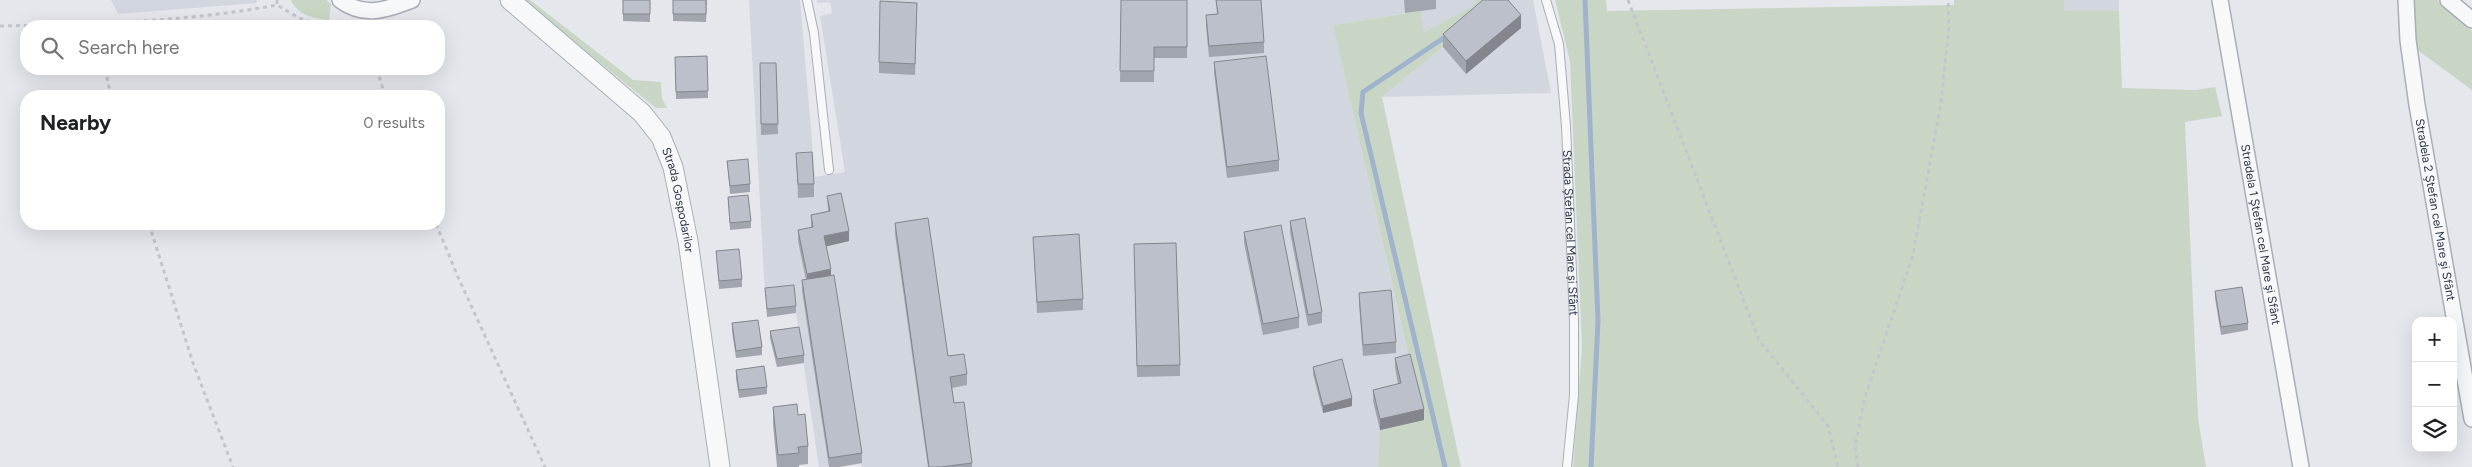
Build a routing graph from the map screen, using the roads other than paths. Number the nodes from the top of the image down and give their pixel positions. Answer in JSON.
{"nodes":[{"id":1,"x":340,"y":0,"type":"edge"},
{"id":2,"x":412,"y":0,"type":"edge"},
{"id":3,"x":510,"y":0,"type":"edge"},
{"id":4,"x":807,"y":0,"type":"edge"},
{"id":5,"x":1546,"y":0,"type":"edge"},
{"id":6,"x":2220,"y":0,"type":"edge"},
{"id":7,"x":2406,"y":0,"type":"edge"},
{"id":8,"x":2448,"y":0,"type":"edge"},
{"id":9,"x":2472,"y":20,"type":"edge"},
{"id":10,"x":829,"y":170,"type":"dead end"},
{"id":11,"x":2472,"y":419,"type":"edge"},
{"id":12,"x":720,"y":467,"type":"edge"},
{"id":13,"x":1567,"y":467,"type":"edge"},
{"id":14,"x":2301,"y":467,"type":"edge"}],
"edges":[{"from":1,"to":2,"type":"street"},
{"from":3,"to":12,"type":"street","name":"Strada Gospodarilor"},
{"from":4,"to":10,"type":"lane"},
{"from":5,"to":13,"type":"lane","name":"Strada Ștefan cel Mare și Sfânt"},
{"from":6,"to":14,"type":"street","name":"Stradela 1 Ştefan cel Mare şi Sfânt"},
{"from":7,"to":11,"type":"street","name":"Stradela 2 Ştefan cel Mare şi Sfânt"},
{"from":8,"to":9,"type":"street"}]}
